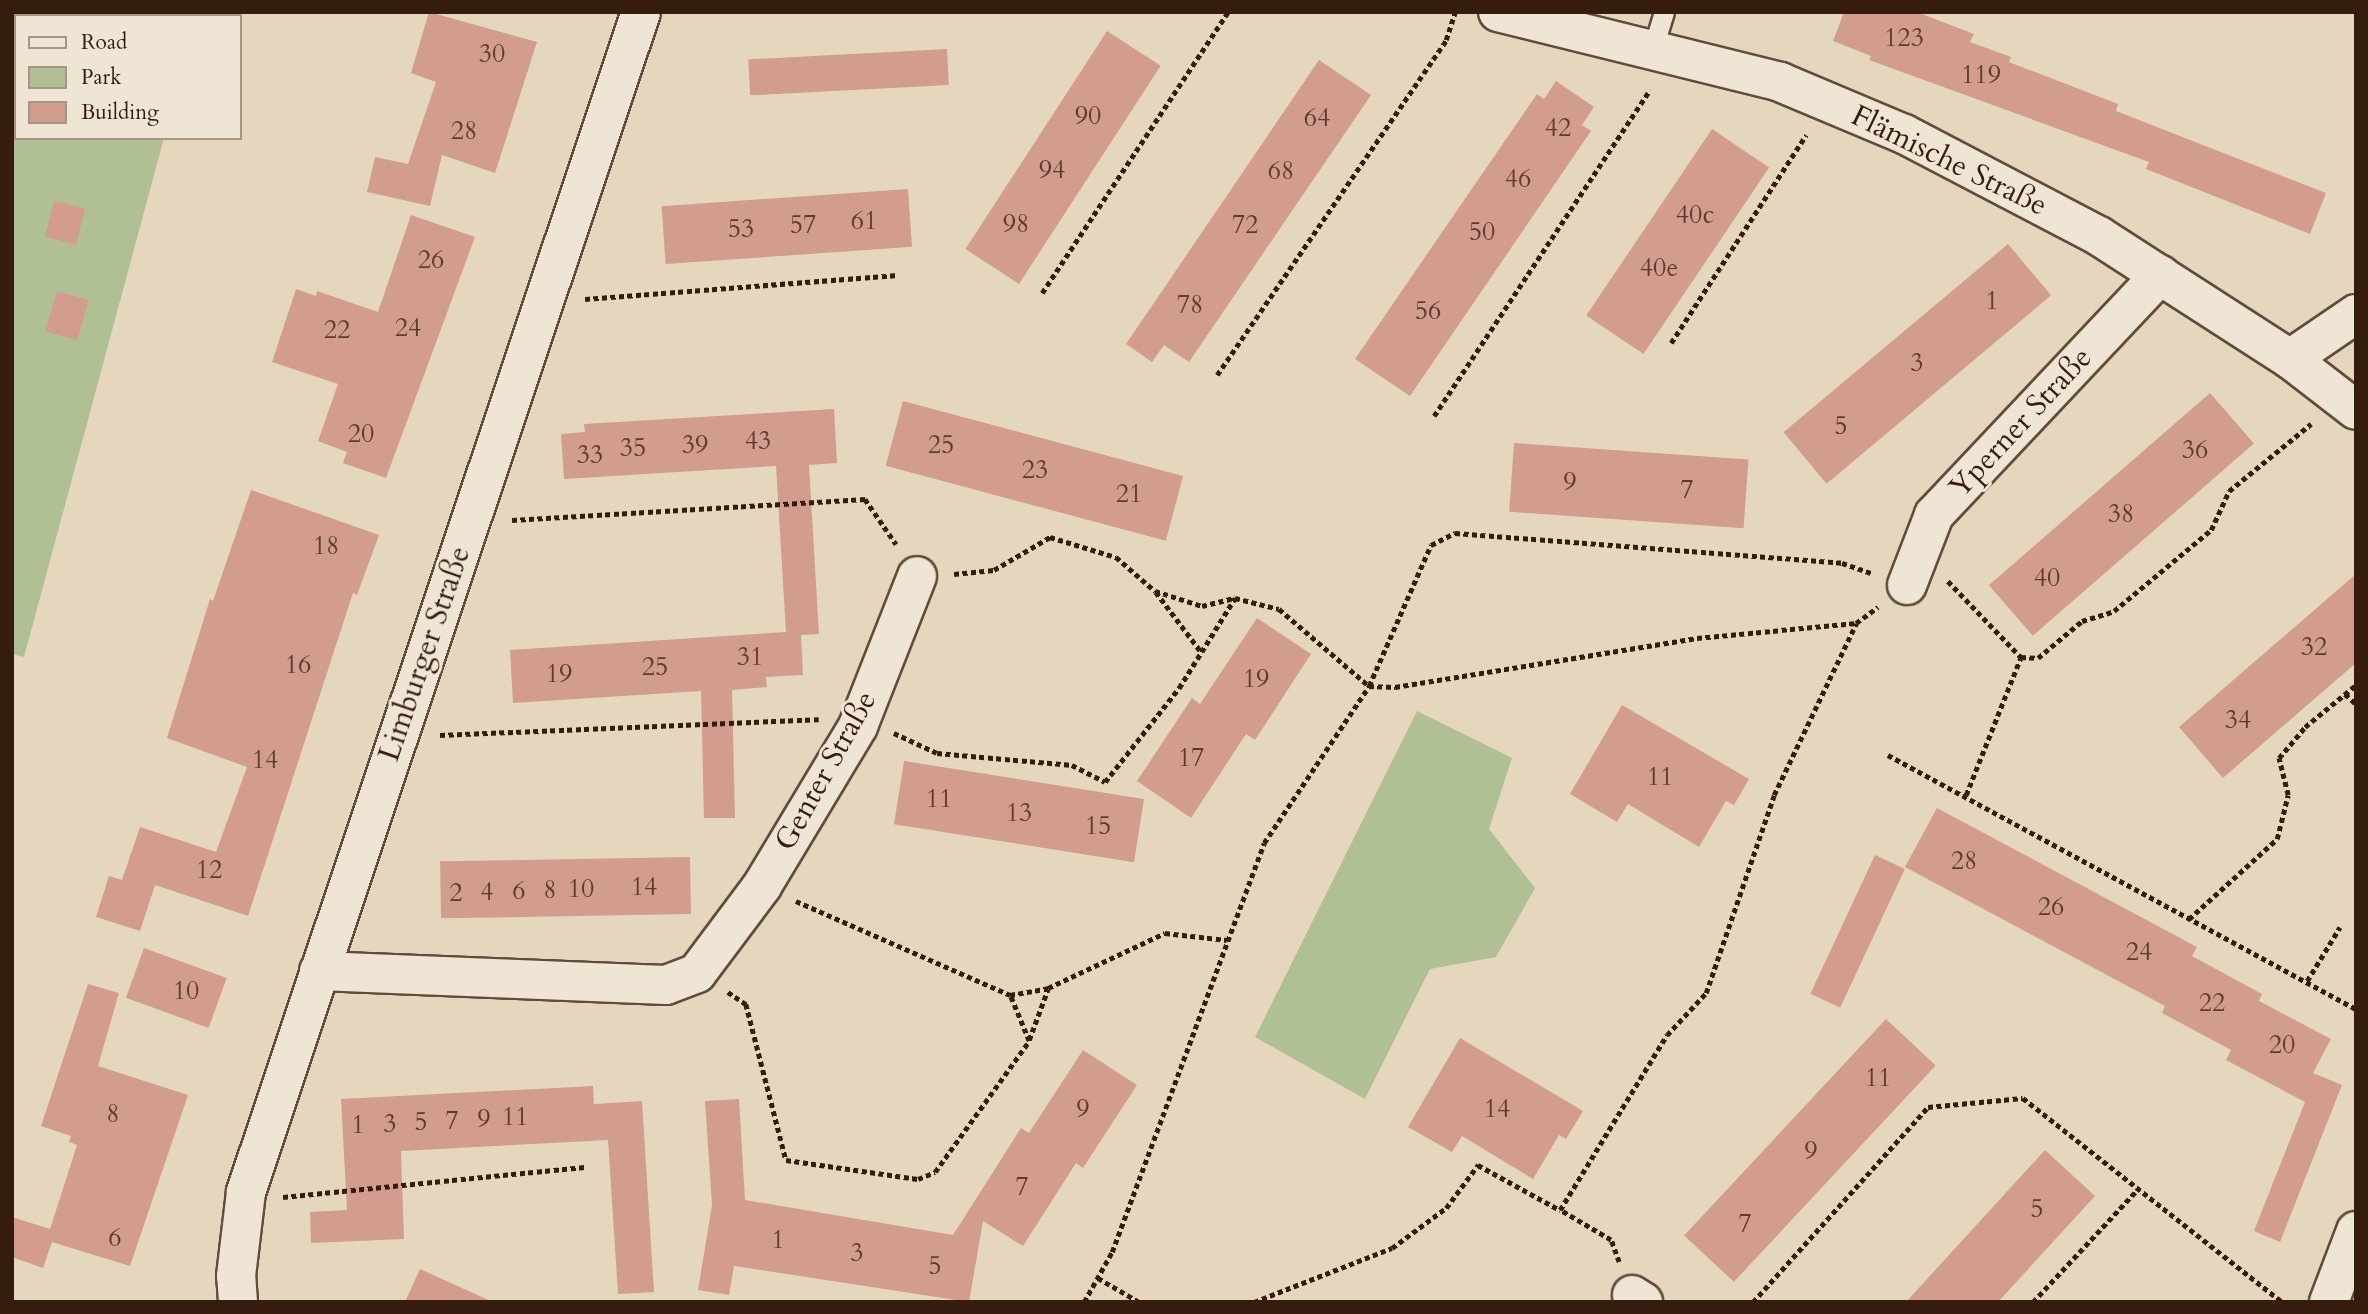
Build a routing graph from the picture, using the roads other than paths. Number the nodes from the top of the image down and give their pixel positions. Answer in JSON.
{"nodes":[{"id":1,"x":641,"y":12,"type":"edge"},
{"id":2,"x":1498,"y":12,"type":"edge"},
{"id":3,"x":1664,"y":12,"type":"edge"},
{"id":4,"x":1658,"y":52,"type":"junction"},
{"id":5,"x":2160,"y":275,"type":"junction"},
{"id":6,"x":2356,"y":314,"type":"edge"},
{"id":7,"x":2290,"y":359,"type":"junction"},
{"id":8,"x":2349,"y":405,"type":"edge"},
{"id":9,"x":1913,"y":570,"type":"road end"},
{"id":10,"x":918,"y":576,"type":"road end"},
{"id":11,"x":319,"y":971,"type":"junction"},
{"id":12,"x":2356,"y":1231,"type":"edge"},
{"id":13,"x":238,"y":1302,"type":"edge"},
{"id":14,"x":2329,"y":1302,"type":"edge"}],
"edges":[{"from":1,"to":11,"type":"street","name":"Limburger Straße"},
{"from":2,"to":4,"type":"street","name":"Flämische Straße"},
{"from":3,"to":4,"type":"lane"},
{"from":4,"to":5,"type":"street","name":"Flämische Straße"},
{"from":5,"to":7,"type":"street","name":"Flämische Straße"},
{"from":5,"to":9,"type":"street","name":"Yperner Straße"},
{"from":6,"to":7,"type":"street"},
{"from":7,"to":8,"type":"street","name":"Flämische Straße"},
{"from":10,"to":11,"type":"street","name":"Genter Straße"},
{"from":11,"to":13,"type":"street","name":"Limburger Straße"},
{"from":12,"to":14,"type":"street"}]}
